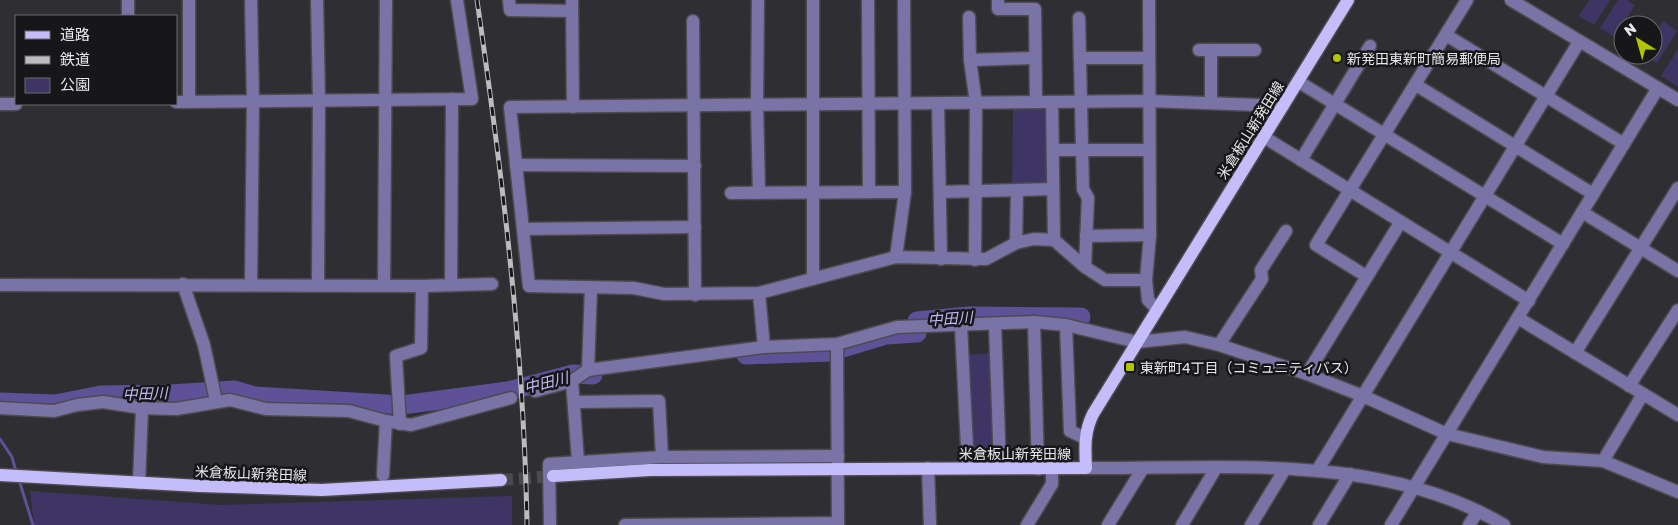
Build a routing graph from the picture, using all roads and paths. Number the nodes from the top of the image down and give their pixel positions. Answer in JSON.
{"nodes":[{"id":1,"x":128,"y":0,"type":"edge"},
{"id":2,"x":190,"y":0,"type":"edge"},
{"id":3,"x":251,"y":0,"type":"edge"},
{"id":4,"x":317,"y":0,"type":"edge"},
{"id":5,"x":386,"y":0,"type":"edge"},
{"id":6,"x":457,"y":0,"type":"edge"},
{"id":7,"x":509,"y":0,"type":"edge"},
{"id":8,"x":758,"y":0,"type":"edge"},
{"id":9,"x":813,"y":0,"type":"edge"},
{"id":10,"x":868,"y":0,"type":"edge"},
{"id":11,"x":904,"y":0,"type":"edge"},
{"id":12,"x":998,"y":0,"type":"edge"},
{"id":13,"x":1149,"y":0,"type":"edge"},
{"id":14,"x":1348,"y":0,"type":"edge"},
{"id":15,"x":1467,"y":0,"type":"edge"},
{"id":16,"x":1511,"y":0,"type":"edge"},
{"id":17,"x":572,"y":6,"type":"edge"},
{"id":18,"x":128,"y":15,"type":"edge"},
{"id":19,"x":969,"y":17,"type":"dead end"},
{"id":20,"x":1079,"y":18,"type":"dead end"},
{"id":21,"x":693,"y":21,"type":"dead end"},
{"id":22,"x":1446,"y":35,"type":"junction"},
{"id":23,"x":1579,"y":42,"type":"junction"},
{"id":24,"x":1370,"y":46,"type":"dead end"},
{"id":25,"x":1255,"y":50,"type":"dead end"},
{"id":26,"x":1035,"y":58,"type":"junction"},
{"id":27,"x":1080,"y":58,"type":"junction"},
{"id":28,"x":1148,"y":58,"type":"junction"},
{"id":29,"x":970,"y":60,"type":"junction"},
{"id":30,"x":1299,"y":82,"type":"junction"},
{"id":31,"x":1416,"y":85,"type":"junction"},
{"id":32,"x":1658,"y":88,"type":"junction"},
{"id":33,"x":1547,"y":97,"type":"junction"},
{"id":34,"x":452,"y":99,"type":"junction"},
{"id":35,"x":319,"y":100,"type":"junction"},
{"id":36,"x":385,"y":100,"type":"junction"},
{"id":37,"x":1678,"y":100,"type":"edge"},
{"id":38,"x":253,"y":101,"type":"junction"},
{"id":39,"x":1080,"y":101,"type":"junction"},
{"id":40,"x":1149,"y":101,"type":"junction"},
{"id":41,"x":183,"y":102,"type":"edge"},
{"id":42,"x":976,"y":102,"type":"junction"},
{"id":43,"x":1036,"y":102,"type":"junction"},
{"id":44,"x":1052,"y":102,"type":"junction"},
{"id":45,"x":1212,"y":102,"type":"junction"},
{"id":46,"x":904,"y":103,"type":"junction"},
{"id":47,"x":938,"y":103,"type":"junction"},
{"id":48,"x":0,"y":104,"type":"edge"},
{"id":49,"x":15,"y":104,"type":"edge"},
{"id":50,"x":813,"y":104,"type":"junction"},
{"id":51,"x":869,"y":104,"type":"junction"},
{"id":52,"x":1334,"y":104,"type":"junction"},
{"id":53,"x":695,"y":105,"type":"junction"},
{"id":54,"x":757,"y":105,"type":"junction"},
{"id":55,"x":1283,"y":106,"type":"junction"},
{"id":56,"x":573,"y":107,"type":"junction"},
{"id":57,"x":1384,"y":135,"type":"junction"},
{"id":58,"x":1264,"y":137,"type":"junction"},
{"id":59,"x":1624,"y":144,"type":"junction"},
{"id":60,"x":1516,"y":147,"type":"junction"},
{"id":61,"x":1053,"y":150,"type":"junction"},
{"id":62,"x":1082,"y":150,"type":"junction"},
{"id":63,"x":1149,"y":150,"type":"junction"},
{"id":64,"x":1301,"y":160,"type":"junction"},
{"id":65,"x":516,"y":165,"type":"junction"},
{"id":66,"x":695,"y":166,"type":"junction"},
{"id":67,"x":1678,"y":188,"type":"edge"},
{"id":68,"x":1053,"y":189,"type":"junction"},
{"id":69,"x":1017,"y":190,"type":"junction"},
{"id":70,"x":813,"y":192,"type":"junction"},
{"id":71,"x":869,"y":192,"type":"junction"},
{"id":72,"x":905,"y":192,"type":"junction"},
{"id":73,"x":940,"y":192,"type":"junction"},
{"id":74,"x":976,"y":192,"type":"junction"},
{"id":75,"x":1350,"y":192,"type":"junction"},
{"id":76,"x":730,"y":193,"type":"dead end"},
{"id":77,"x":759,"y":193,"type":"junction"},
{"id":78,"x":1594,"y":194,"type":"junction"},
{"id":79,"x":1486,"y":197,"type":"junction"},
{"id":80,"x":1582,"y":212,"type":"junction"},
{"id":81,"x":1400,"y":223,"type":"junction"},
{"id":82,"x":695,"y":227,"type":"junction"},
{"id":83,"x":523,"y":229,"type":"junction"},
{"id":84,"x":1286,"y":231,"type":"dead end"},
{"id":85,"x":1150,"y":235,"type":"junction"},
{"id":86,"x":1086,"y":236,"type":"junction"},
{"id":87,"x":1054,"y":240,"type":"junction"},
{"id":88,"x":1016,"y":243,"type":"junction"},
{"id":89,"x":1563,"y":244,"type":"junction"},
{"id":90,"x":1641,"y":248,"type":"junction"},
{"id":91,"x":1451,"y":254,"type":"junction"},
{"id":92,"x":896,"y":257,"type":"junction"},
{"id":93,"x":941,"y":259,"type":"junction"},
{"id":94,"x":975,"y":260,"type":"junction"},
{"id":95,"x":1085,"y":267,"type":"junction"},
{"id":96,"x":1678,"y":271,"type":"edge"},
{"id":97,"x":1366,"y":276,"type":"junction"},
{"id":98,"x":814,"y":279,"type":"junction"},
{"id":99,"x":1146,"y":280,"type":"junction"},
{"id":100,"x":183,"y":284,"type":"junction"},
{"id":101,"x":492,"y":284,"type":"dead end"},
{"id":102,"x":0,"y":285,"type":"edge"},
{"id":103,"x":251,"y":285,"type":"junction"},
{"id":104,"x":318,"y":285,"type":"junction"},
{"id":105,"x":384,"y":285,"type":"junction"},
{"id":106,"x":451,"y":285,"type":"junction"},
{"id":107,"x":422,"y":286,"type":"junction"},
{"id":108,"x":591,"y":287,"type":"junction"},
{"id":109,"x":759,"y":293,"type":"junction"},
{"id":110,"x":695,"y":295,"type":"junction"},
{"id":111,"x":1529,"y":301,"type":"junction"},
{"id":112,"x":1157,"y":310,"type":"junction"},
{"id":113,"x":1678,"y":310,"type":"edge"},
{"id":114,"x":1518,"y":318,"type":"junction"},
{"id":115,"x":1034,"y":322,"type":"junction"},
{"id":116,"x":995,"y":324,"type":"junction"},
{"id":117,"x":1066,"y":325,"type":"junction"},
{"id":118,"x":961,"y":326,"type":"junction"},
{"id":119,"x":1137,"y":342,"type":"junction"},
{"id":120,"x":837,"y":344,"type":"junction"},
{"id":121,"x":1219,"y":345,"type":"junction"},
{"id":122,"x":764,"y":347,"type":"junction"},
{"id":123,"x":1575,"y":353,"type":"junction"},
{"id":124,"x":588,"y":370,"type":"junction"},
{"id":125,"x":1308,"y":374,"type":"junction"},
{"id":126,"x":572,"y":381,"type":"junction"},
{"id":127,"x":1629,"y":386,"type":"junction"},
{"id":128,"x":535,"y":391,"type":"dead end"},
{"id":129,"x":1643,"y":394,"type":"junction"},
{"id":130,"x":1363,"y":396,"type":"junction"},
{"id":131,"x":511,"y":398,"type":"dead end"},
{"id":132,"x":216,"y":401,"type":"junction"},
{"id":133,"x":574,"y":402,"type":"junction"},
{"id":134,"x":0,"y":408,"type":"edge"},
{"id":135,"x":142,"y":408,"type":"junction"},
{"id":136,"x":1678,"y":415,"type":"edge"},
{"id":137,"x":386,"y":421,"type":"junction"},
{"id":138,"x":400,"y":424,"type":"junction"},
{"id":139,"x":1447,"y":434,"type":"junction"},
{"id":140,"x":1085,"y":438,"type":"junction"},
{"id":141,"x":838,"y":456,"type":"junction"},
{"id":142,"x":662,"y":457,"type":"junction"},
{"id":143,"x":578,"y":461,"type":"junction"},
{"id":144,"x":1603,"y":461,"type":"junction"},
{"id":145,"x":928,"y":468,"type":"junction"},
{"id":146,"x":968,"y":468,"type":"junction"},
{"id":147,"x":1000,"y":468,"type":"junction"},
{"id":148,"x":1086,"y":468,"type":"junction"},
{"id":149,"x":1143,"y":468,"type":"junction"},
{"id":150,"x":1216,"y":468,"type":"junction"},
{"id":151,"x":1038,"y":469,"type":"junction"},
{"id":152,"x":1052,"y":469,"type":"junction"},
{"id":153,"x":1285,"y":469,"type":"junction"},
{"id":154,"x":838,"y":471,"type":"junction"},
{"id":155,"x":1318,"y":471,"type":"junction"},
{"id":156,"x":383,"y":474,"type":"dead end"},
{"id":157,"x":1350,"y":474,"type":"junction"},
{"id":158,"x":0,"y":476,"type":"edge"},
{"id":159,"x":553,"y":476,"type":"tunnel mouth"},
{"id":160,"x":501,"y":480,"type":"tunnel mouth"},
{"id":161,"x":139,"y":483,"type":"junction"},
{"id":162,"x":1415,"y":486,"type":"junction"},
{"id":163,"x":1678,"y":492,"type":"edge"},
{"id":164,"x":1478,"y":511,"type":"junction"},
{"id":165,"x":718,"y":524,"type":"edge"},
{"id":166,"x":838,"y":524,"type":"edge"},
{"id":167,"x":550,"y":525,"type":"edge"},
{"id":168,"x":625,"y":525,"type":"edge"},
{"id":169,"x":930,"y":525,"type":"edge"},
{"id":170,"x":1027,"y":525,"type":"edge"},
{"id":171,"x":1108,"y":525,"type":"edge"},
{"id":172,"x":1182,"y":525,"type":"edge"},
{"id":173,"x":1251,"y":525,"type":"edge"},
{"id":174,"x":1319,"y":525,"type":"edge"},
{"id":175,"x":1392,"y":525,"type":"edge"},
{"id":176,"x":1469,"y":525,"type":"edge"},
{"id":177,"x":1504,"y":525,"type":"edge"}],
"edges":[{"from":1,"to":18,"type":"street"},
{"from":2,"to":41,"type":"street"},
{"from":3,"to":38,"type":"street"},
{"from":4,"to":35,"type":"street"},
{"from":5,"to":36,"type":"street"},
{"from":6,"to":34,"type":"street"},
{"from":7,"to":17,"type":"street"},
{"from":8,"to":54,"type":"street"},
{"from":9,"to":50,"type":"street"},
{"from":10,"to":51,"type":"street"},
{"from":11,"to":46,"type":"street"},
{"from":12,"to":26,"type":"street"},
{"from":13,"to":28,"type":"street"},
{"from":14,"to":30,"type":"main road","name":"米倉板山新発田線"},
{"from":15,"to":22,"type":"street"},
{"from":16,"to":23,"type":"street"},
{"from":17,"to":56,"type":"street"},
{"from":19,"to":29,"type":"street"},
{"from":20,"to":27,"type":"street"},
{"from":21,"to":53,"type":"street"},
{"from":22,"to":31,"type":"street"},
{"from":22,"to":33,"type":"street"},
{"from":23,"to":32,"type":"street"},
{"from":23,"to":33,"type":"street"},
{"from":24,"to":52,"type":"street"},
{"from":25,"to":45,"type":"street"},
{"from":26,"to":29,"type":"street"},
{"from":26,"to":43,"type":"street"},
{"from":27,"to":28,"type":"street"},
{"from":27,"to":39,"type":"street"},
{"from":28,"to":40,"type":"street"},
{"from":29,"to":42,"type":"street"},
{"from":30,"to":52,"type":"street"},
{"from":30,"to":55,"type":"main road","name":"米倉板山新発田線"},
{"from":31,"to":57,"type":"street"},
{"from":31,"to":60,"type":"street"},
{"from":32,"to":37,"type":"street"},
{"from":32,"to":59,"type":"street"},
{"from":33,"to":59,"type":"street"},
{"from":33,"to":60,"type":"street"},
{"from":34,"to":36,"type":"street"},
{"from":34,"to":106,"type":"street"},
{"from":35,"to":36,"type":"street"},
{"from":35,"to":38,"type":"street"},
{"from":35,"to":104,"type":"street"},
{"from":36,"to":105,"type":"street"},
{"from":38,"to":41,"type":"street"},
{"from":38,"to":103,"type":"street"},
{"from":39,"to":40,"type":"street"},
{"from":39,"to":44,"type":"street"},
{"from":39,"to":62,"type":"street"},
{"from":40,"to":45,"type":"street"},
{"from":40,"to":63,"type":"street"},
{"from":42,"to":43,"type":"street"},
{"from":42,"to":47,"type":"street"},
{"from":42,"to":74,"type":"street"},
{"from":43,"to":44,"type":"street"},
{"from":44,"to":61,"type":"street"},
{"from":45,"to":55,"type":"street"},
{"from":46,"to":47,"type":"street"},
{"from":46,"to":51,"type":"street"},
{"from":46,"to":72,"type":"street"},
{"from":47,"to":73,"type":"street"},
{"from":48,"to":49,"type":"street"},
{"from":50,"to":51,"type":"street"},
{"from":50,"to":54,"type":"street"},
{"from":50,"to":70,"type":"street"},
{"from":51,"to":71,"type":"street"},
{"from":52,"to":57,"type":"street"},
{"from":52,"to":64,"type":"street"},
{"from":53,"to":54,"type":"street"},
{"from":53,"to":56,"type":"street"},
{"from":53,"to":66,"type":"street"},
{"from":54,"to":77,"type":"street"},
{"from":55,"to":58,"type":"main road","name":"米倉板山新発田線"},
{"from":56,"to":65,"type":"street"},
{"from":57,"to":75,"type":"street"},
{"from":57,"to":79,"type":"street"},
{"from":58,"to":64,"type":"street"},
{"from":58,"to":112,"type":"main road","name":"米倉板山新発田線"},
{"from":59,"to":78,"type":"street"},
{"from":60,"to":78,"type":"street"},
{"from":60,"to":79,"type":"street"},
{"from":61,"to":62,"type":"street"},
{"from":61,"to":68,"type":"street"},
{"from":62,"to":63,"type":"street"},
{"from":62,"to":86,"type":"street"},
{"from":63,"to":85,"type":"street"},
{"from":64,"to":75,"type":"street"},
{"from":65,"to":66,"type":"street"},
{"from":65,"to":83,"type":"street"},
{"from":66,"to":82,"type":"street"},
{"from":67,"to":90,"type":"street"},
{"from":68,"to":69,"type":"street"},
{"from":68,"to":87,"type":"street"},
{"from":69,"to":74,"type":"street"},
{"from":69,"to":88,"type":"street"},
{"from":70,"to":71,"type":"street"},
{"from":70,"to":77,"type":"street"},
{"from":70,"to":98,"type":"street"},
{"from":71,"to":72,"type":"street"},
{"from":72,"to":92,"type":"street"},
{"from":73,"to":74,"type":"street"},
{"from":73,"to":93,"type":"street"},
{"from":74,"to":94,"type":"street"},
{"from":75,"to":81,"type":"street"},
{"from":75,"to":97,"type":"street"},
{"from":76,"to":77,"type":"street"},
{"from":78,"to":80,"type":"street"},
{"from":79,"to":89,"type":"street"},
{"from":79,"to":91,"type":"street"},
{"from":80,"to":89,"type":"street"},
{"from":80,"to":90,"type":"street"},
{"from":81,"to":91,"type":"street"},
{"from":81,"to":97,"type":"street"},
{"from":82,"to":83,"type":"street"},
{"from":82,"to":110,"type":"street"},
{"from":83,"to":108,"type":"street"},
{"from":84,"to":121,"type":"street"},
{"from":85,"to":86,"type":"street"},
{"from":85,"to":99,"type":"street"},
{"from":86,"to":95,"type":"street"},
{"from":87,"to":88,"type":"street"},
{"from":87,"to":95,"type":"street"},
{"from":88,"to":94,"type":"street"},
{"from":89,"to":111,"type":"street"},
{"from":90,"to":96,"type":"street"},
{"from":90,"to":123,"type":"street"},
{"from":91,"to":111,"type":"street"},
{"from":91,"to":130,"type":"street"},
{"from":92,"to":93,"type":"street"},
{"from":92,"to":98,"type":"street"},
{"from":93,"to":94,"type":"street"},
{"from":95,"to":99,"type":"street"},
{"from":97,"to":125,"type":"street"},
{"from":98,"to":109,"type":"street"},
{"from":99,"to":112,"type":"street"},
{"from":100,"to":102,"type":"street"},
{"from":100,"to":103,"type":"street"},
{"from":100,"to":132,"type":"street"},
{"from":101,"to":106,"type":"street"},
{"from":103,"to":104,"type":"street"},
{"from":104,"to":105,"type":"street"},
{"from":105,"to":107,"type":"street"},
{"from":106,"to":107,"type":"street"},
{"from":107,"to":138,"type":"street"},
{"from":108,"to":110,"type":"street"},
{"from":108,"to":124,"type":"street"},
{"from":109,"to":110,"type":"street"},
{"from":109,"to":122,"type":"street"},
{"from":111,"to":114,"type":"street"},
{"from":112,"to":119,"type":"main road","name":"米倉板山新発田線"},
{"from":113,"to":127,"type":"street"},
{"from":114,"to":123,"type":"street"},
{"from":114,"to":139,"type":"street"},
{"from":115,"to":116,"type":"street"},
{"from":115,"to":117,"type":"street"},
{"from":115,"to":151,"type":"street"},
{"from":116,"to":118,"type":"street"},
{"from":116,"to":147,"type":"street"},
{"from":117,"to":119,"type":"street"},
{"from":117,"to":140,"type":"street"},
{"from":118,"to":120,"type":"street"},
{"from":118,"to":146,"type":"street"},
{"from":119,"to":121,"type":"street"},
{"from":119,"to":140,"type":"main road","name":"米倉板山新発田線"},
{"from":120,"to":122,"type":"street"},
{"from":120,"to":141,"type":"street"},
{"from":121,"to":125,"type":"street"},
{"from":122,"to":124,"type":"street"},
{"from":123,"to":127,"type":"street"},
{"from":124,"to":126,"type":"street"},
{"from":125,"to":130,"type":"street"},
{"from":126,"to":128,"type":"street"},
{"from":126,"to":133,"type":"street"},
{"from":127,"to":129,"type":"street"},
{"from":129,"to":136,"type":"street"},
{"from":129,"to":144,"type":"street"},
{"from":130,"to":139,"type":"street"},
{"from":130,"to":155,"type":"street"},
{"from":131,"to":138,"type":"street"},
{"from":132,"to":135,"type":"street"},
{"from":132,"to":137,"type":"street"},
{"from":133,"to":142,"type":"street"},
{"from":133,"to":143,"type":"street"},
{"from":134,"to":135,"type":"street"},
{"from":135,"to":161,"type":"street"},
{"from":137,"to":138,"type":"street"},
{"from":137,"to":156,"type":"street"},
{"from":139,"to":144,"type":"street"},
{"from":139,"to":162,"type":"street"},
{"from":140,"to":148,"type":"main road","name":"米倉板山新発田線"},
{"from":141,"to":142,"type":"street"},
{"from":141,"to":154,"type":"street"},
{"from":142,"to":143,"type":"street"},
{"from":143,"to":167,"type":"street"},
{"from":144,"to":163,"type":"street"},
{"from":145,"to":146,"type":"main road","name":"米倉板山新発田線"},
{"from":145,"to":154,"type":"main road","name":"米倉板山新発田線"},
{"from":145,"to":169,"type":"street"},
{"from":146,"to":147,"type":"main road","name":"米倉板山新発田線"},
{"from":147,"to":151,"type":"main road","name":"米倉板山新発田線"},
{"from":148,"to":149,"type":"street"},
{"from":148,"to":152,"type":"main road","name":"米倉板山新発田線"},
{"from":149,"to":150,"type":"street"},
{"from":149,"to":171,"type":"street"},
{"from":150,"to":153,"type":"street"},
{"from":150,"to":172,"type":"street"},
{"from":151,"to":152,"type":"main road","name":"米倉板山新発田線"},
{"from":152,"to":170,"type":"street"},
{"from":153,"to":155,"type":"street"},
{"from":153,"to":173,"type":"street"},
{"from":154,"to":159,"type":"main road","name":"米倉板山新発田線"},
{"from":154,"to":166,"type":"street"},
{"from":155,"to":157,"type":"street"},
{"from":157,"to":162,"type":"street"},
{"from":157,"to":174,"type":"street"},
{"from":158,"to":161,"type":"main road","name":"米倉板山新発田線"},
{"from":160,"to":161,"type":"main road","name":"米倉板山新発田線"},
{"from":162,"to":164,"type":"street"},
{"from":162,"to":175,"type":"street"},
{"from":164,"to":176,"type":"street"},
{"from":164,"to":177,"type":"street"},
{"from":165,"to":166,"type":"street"},
{"from":165,"to":168,"type":"street"}]}
